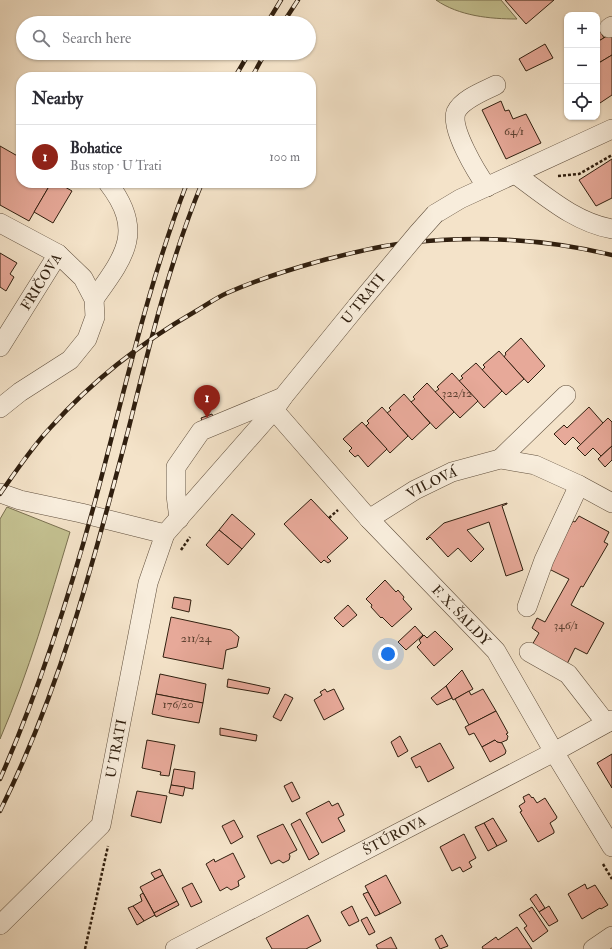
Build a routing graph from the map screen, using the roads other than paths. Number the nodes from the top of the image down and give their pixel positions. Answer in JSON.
{"nodes":[{"id":1,"x":496,"y":85,"type":"dead end"},
{"id":2,"x":612,"y":129,"type":"edge"},
{"id":3,"x":522,"y":179,"type":"junction"},
{"id":4,"x":487,"y":187,"type":"junction"},
{"id":5,"x":112,"y":188,"type":"edge"},
{"id":6,"x":0,"y":223,"type":"edge"},
{"id":7,"x":612,"y":230,"type":"edge"},
{"id":8,"x":58,"y":254,"type":"junction"},
{"id":9,"x":94,"y":299,"type":"junction"},
{"id":10,"x":0,"y":347,"type":"edge"},
{"id":11,"x":566,"y":395,"type":"dead end"},
{"id":12,"x":278,"y":403,"type":"junction"},
{"id":13,"x":0,"y":408,"type":"edge"},
{"id":14,"x":500,"y":459,"type":"junction"},
{"id":15,"x":579,"y":485,"type":"junction"},
{"id":16,"x":0,"y":493,"type":"edge"},
{"id":17,"x":612,"y":503,"type":"edge"},
{"id":18,"x":178,"y":519,"type":"junction"},
{"id":19,"x":369,"y":519,"type":"junction"},
{"id":20,"x":165,"y":534,"type":"junction"},
{"id":21,"x":528,"y":607,"type":"dead end"},
{"id":22,"x":529,"y":652,"type":"dead end"},
{"id":23,"x":609,"y":722,"type":"edge"},
{"id":24,"x":554,"y":752,"type":"junction"},
{"id":25,"x":606,"y":853,"type":"edge"},
{"id":26,"x":0,"y":925,"type":"edge"},
{"id":27,"x":612,"y":936,"type":"edge"},
{"id":28,"x":175,"y":949,"type":"edge"},
{"id":29,"x":593,"y":949,"type":"edge"}],
"edges":[{"from":1,"to":4,"type":"street"},
{"from":2,"to":3,"type":"street","name":"U TRATI"},
{"from":3,"to":4,"type":"street","name":"U TRATI"},
{"from":3,"to":7,"type":"street"},
{"from":4,"to":12,"type":"street","name":"U TRATI","bridge":true},
{"from":5,"to":9,"type":"street"},
{"from":6,"to":8,"type":"street"},
{"from":8,"to":9,"type":"street","name":"FRIČOVA"},
{"from":8,"to":10,"type":"street","name":"FRIČOVA"},
{"from":9,"to":13,"type":"street","name":"FRIČOVA"},
{"from":11,"to":14,"type":"street","name":"VILOVÁ"},
{"from":12,"to":18,"type":"street","name":"U TRATI"},
{"from":12,"to":18,"type":"street"},
{"from":12,"to":19,"type":"street","name":"F. X. ŠALDY"},
{"from":14,"to":15,"type":"street","name":"VILOVÁ"},
{"from":14,"to":19,"type":"street","name":"VILOVÁ"},
{"from":15,"to":17,"type":"street","name":"VILOVÁ"},
{"from":15,"to":21,"type":"street"},
{"from":16,"to":20,"type":"street"},
{"from":18,"to":20,"type":"street","name":"U TRATI"},
{"from":19,"to":24,"type":"street","name":"F. X. ŠALDY"},
{"from":20,"to":26,"type":"street","name":"U TRATI"},
{"from":22,"to":23,"type":"street"},
{"from":23,"to":24,"type":"street","name":"ŠTÚROVA"},
{"from":24,"to":25,"type":"street","name":"F. X. ŠALDY"},
{"from":24,"to":28,"type":"street","name":"ŠTÚROVA"},
{"from":27,"to":29,"type":"street"}]}
